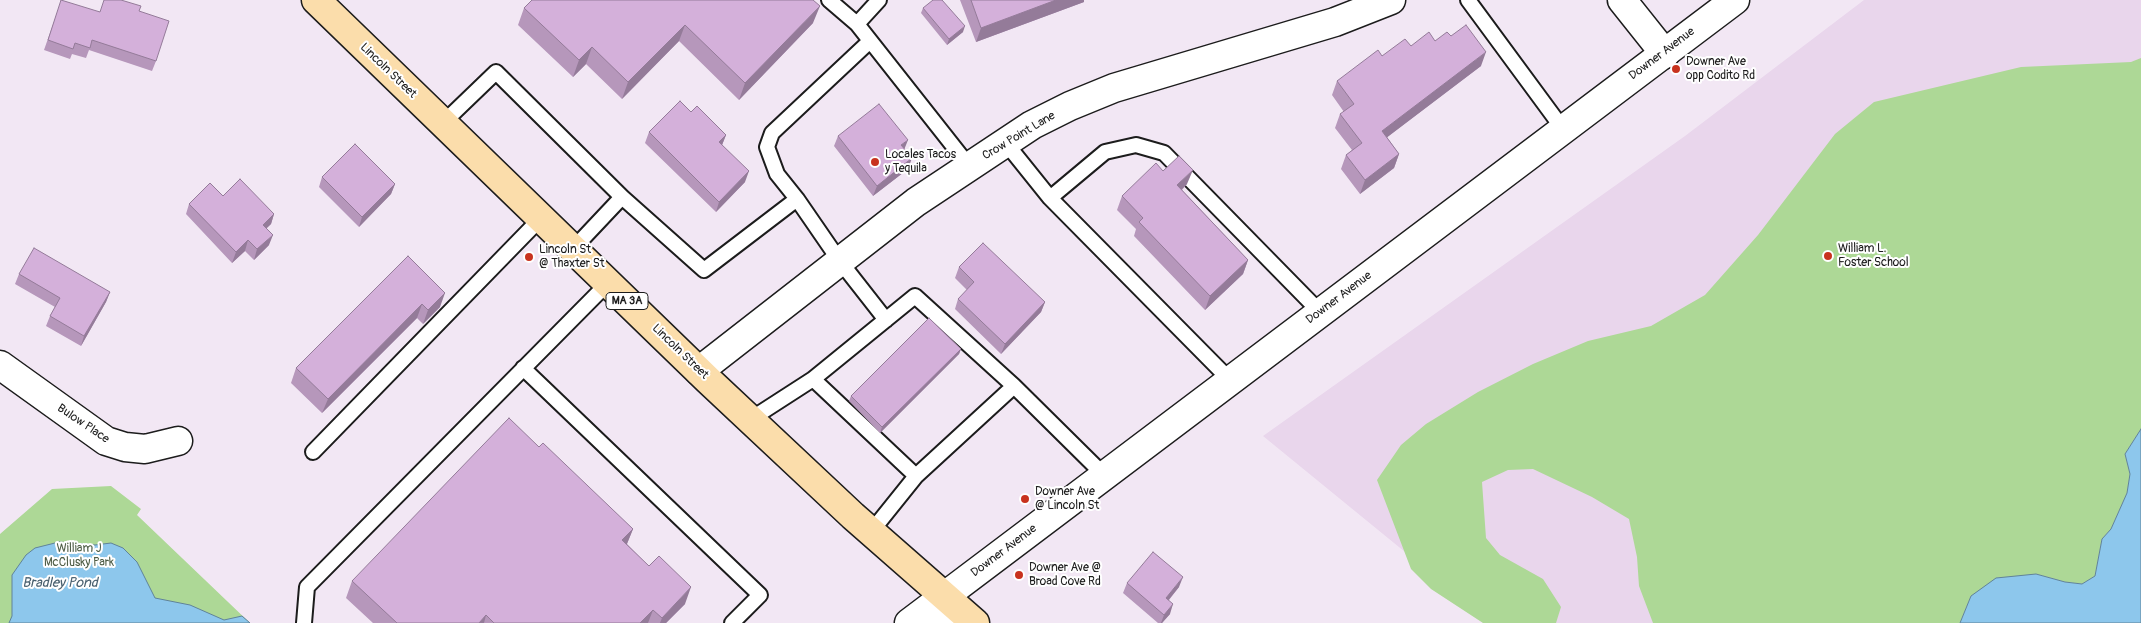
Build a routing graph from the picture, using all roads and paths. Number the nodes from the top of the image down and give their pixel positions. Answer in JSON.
{"nodes":[{"id":1,"x":316,"y":0,"type":"edge"},
{"id":2,"x":829,"y":0,"type":"edge"},
{"id":3,"x":879,"y":0,"type":"edge"},
{"id":4,"x":1391,"y":0,"type":"edge"},
{"id":5,"x":1468,"y":0,"type":"edge"},
{"id":6,"x":1622,"y":0,"type":"edge"},
{"id":7,"x":1735,"y":0,"type":"edge"},
{"id":8,"x":857,"y":24,"type":"junction"},
{"id":9,"x":870,"y":41,"type":"junction"},
{"id":10,"x":1664,"y":54,"type":"junction"},
{"id":11,"x":443,"y":123,"type":"junction"},
{"id":12,"x":1563,"y":129,"type":"junction"},
{"id":13,"x":1005,"y":142,"type":"junction"},
{"id":14,"x":969,"y":166,"type":"junction"},
{"id":15,"x":622,"y":197,"type":"junction"},
{"id":16,"x":1050,"y":198,"type":"junction"},
{"id":17,"x":797,"y":199,"type":"junction"},
{"id":18,"x":541,"y":218,"type":"junction"},
{"id":19,"x":573,"y":249,"type":"junction"},
{"id":20,"x":839,"y":260,"type":"junction"},
{"id":21,"x":608,"y":283,"type":"junction"},
{"id":22,"x":1320,"y":312,"type":"junction"},
{"id":23,"x":886,"y":320,"type":"junction"},
{"id":24,"x":0,"y":365,"type":"edge"},
{"id":25,"x":523,"y":368,"type":"junction"},
{"id":26,"x":699,"y":371,"type":"junction"},
{"id":27,"x":813,"y":379,"type":"junction"},
{"id":28,"x":1230,"y":380,"type":"junction"},
{"id":29,"x":1014,"y":386,"type":"junction"},
{"id":30,"x":750,"y":419,"type":"junction"},
{"id":31,"x":178,"y":441,"type":"dead end"},
{"id":32,"x":313,"y":452,"type":"dead end"},
{"id":33,"x":1104,"y":475,"type":"junction"},
{"id":34,"x":916,"y":476,"type":"junction"},
{"id":35,"x":871,"y":532,"type":"junction"},
{"id":36,"x":943,"y":610,"type":"edge"},
{"id":37,"x":304,"y":623,"type":"edge"},
{"id":38,"x":732,"y":623,"type":"edge"},
{"id":39,"x":909,"y":623,"type":"edge"},
{"id":40,"x":961,"y":623,"type":"edge"},
{"id":41,"x":975,"y":623,"type":"edge"}],
"edges":[{"from":1,"to":11,"type":"main road","name":"Lincoln Street","number":"MA 3A"},
{"from":2,"to":8,"type":"lane"},
{"from":3,"to":8,"type":"lane"},
{"from":4,"to":13,"type":"street","name":"Crow Point Lane"},
{"from":5,"to":12,"type":"lane"},
{"from":6,"to":10,"type":"street"},
{"from":7,"to":10,"type":"street","name":"Downer Avenue"},
{"from":8,"to":9,"type":"lane"},
{"from":9,"to":14,"type":"lane"},
{"from":9,"to":17,"type":"lane"},
{"from":10,"to":12,"type":"street","name":"Downer Avenue"},
{"from":11,"to":15,"type":"lane"},
{"from":11,"to":18,"type":"main road","name":"Lincoln Street","number":"MA 3A"},
{"from":12,"to":22,"type":"street","name":"Downer Avenue"},
{"from":13,"to":14,"type":"street","name":"Crow Point Lane"},
{"from":13,"to":16,"type":"lane"},
{"from":14,"to":20,"type":"street","name":"Crow Point Lane"},
{"from":15,"to":17,"type":"lane"},
{"from":15,"to":19,"type":"lane"},
{"from":16,"to":22,"type":"lane"},
{"from":16,"to":28,"type":"lane"},
{"from":17,"to":20,"type":"lane"},
{"from":18,"to":19,"type":"main road","name":"Lincoln Street","number":"MA 3A"},
{"from":18,"to":32,"type":"lane"},
{"from":19,"to":21,"type":"main road","name":"Lincoln Street","number":"MA 3A"},
{"from":20,"to":23,"type":"lane"},
{"from":20,"to":26,"type":"street","name":"Crow Point Lane"},
{"from":21,"to":25,"type":"lane"},
{"from":21,"to":26,"type":"main road","name":"Lincoln Street","number":"MA 3A"},
{"from":22,"to":28,"type":"street","name":"Downer Avenue"},
{"from":23,"to":27,"type":"lane"},
{"from":23,"to":29,"type":"lane"},
{"from":24,"to":31,"type":"street","name":"Bulow Place"},
{"from":25,"to":37,"type":"lane"},
{"from":25,"to":38,"type":"lane"},
{"from":26,"to":30,"type":"main road","name":"Lincoln Street","number":"MA 3A"},
{"from":27,"to":30,"type":"lane"},
{"from":27,"to":34,"type":"lane"},
{"from":28,"to":33,"type":"street","name":"Downer Avenue"},
{"from":29,"to":33,"type":"lane"},
{"from":29,"to":34,"type":"lane"},
{"from":30,"to":35,"type":"main road","name":"Lincoln Street","number":"MA 3A"},
{"from":33,"to":36,"type":"street","name":"Downer Avenue"},
{"from":34,"to":35,"type":"lane"},
{"from":35,"to":36,"type":"main road","name":"Lincoln Street","number":"MA 3A"},
{"from":36,"to":39,"type":"street","name":"Downer Avenue"},
{"from":36,"to":40,"type":"street"},
{"from":36,"to":41,"type":"main road","number":"MA 3A"}]}
